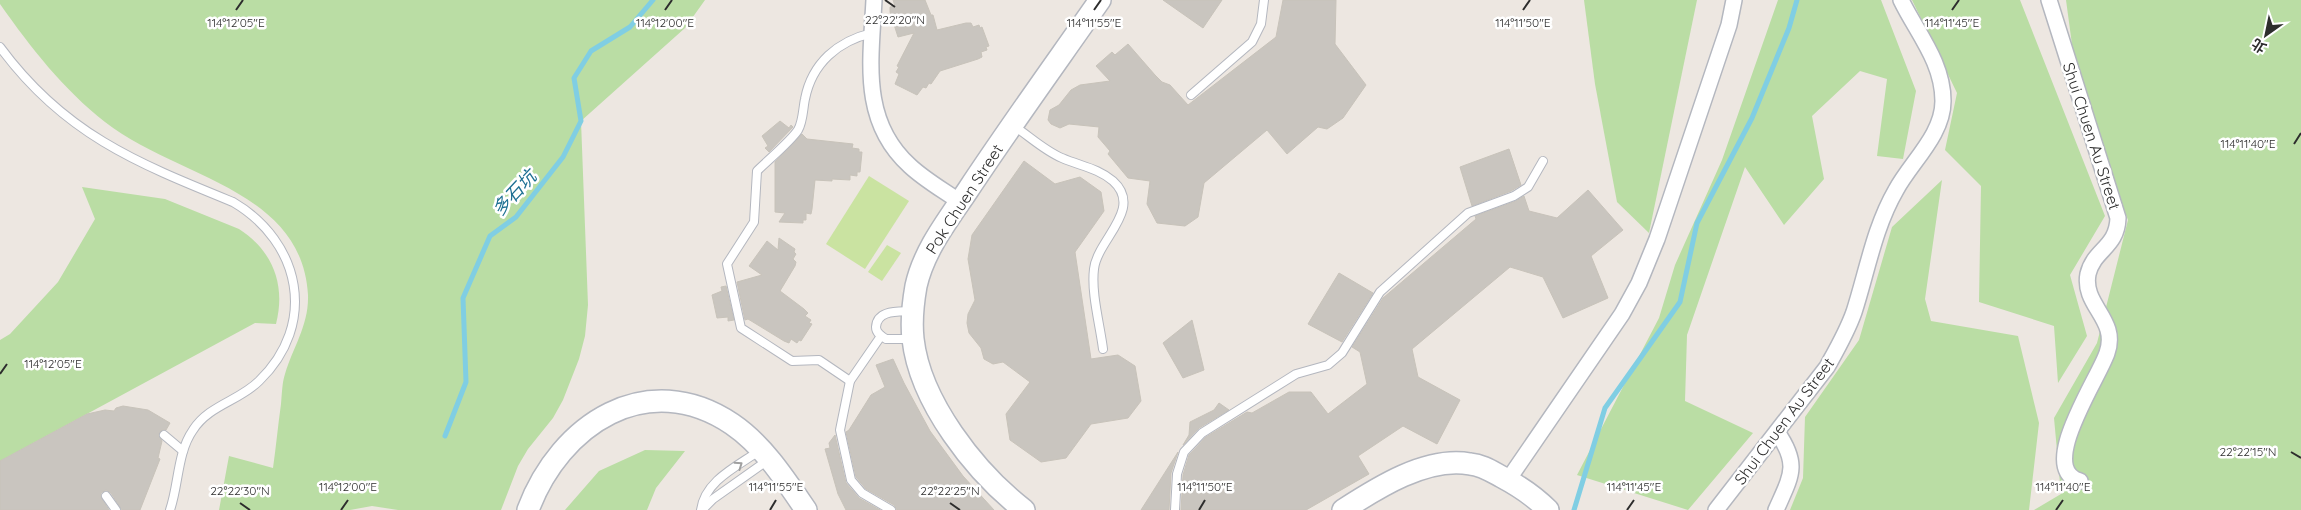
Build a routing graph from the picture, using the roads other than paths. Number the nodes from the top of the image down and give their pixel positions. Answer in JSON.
{"nodes":[{"id":1,"x":874,"y":0,"type":"edge"},
{"id":2,"x":1100,"y":0,"type":"edge"},
{"id":3,"x":1264,"y":0,"type":"edge"},
{"id":4,"x":1734,"y":0,"type":"edge"},
{"id":5,"x":1901,"y":0,"type":"edge"},
{"id":6,"x":2048,"y":0,"type":"edge"},
{"id":7,"x":872,"y":32,"type":"junction"},
{"id":8,"x":0,"y":47,"type":"edge"},
{"id":9,"x":1191,"y":94,"type":"dead end"},
{"id":10,"x":1012,"y":125,"type":"junction"},
{"id":11,"x":1543,"y":161,"type":"dead end"},
{"id":12,"x":960,"y":202,"type":"junction"},
{"id":13,"x":913,"y":311,"type":"junction"},
{"id":14,"x":881,"y":336,"type":"junction"},
{"id":15,"x":913,"y":339,"type":"junction"},
{"id":16,"x":1103,"y":349,"type":"dead end"},
{"id":17,"x":850,"y":381,"type":"junction"},
{"id":18,"x":1777,"y":432,"type":"junction"},
{"id":19,"x":164,"y":435,"type":"dead end"},
{"id":20,"x":182,"y":451,"type":"junction"},
{"id":21,"x":765,"y":454,"type":"junction"},
{"id":22,"x":1508,"y":480,"type":"junction"},
{"id":23,"x":2080,"y":481,"type":"dead end"},
{"id":24,"x":106,"y":496,"type":"dead end"},
{"id":25,"x":530,"y":503,"type":"edge"},
{"id":26,"x":1541,"y":503,"type":"edge"},
{"id":27,"x":116,"y":510,"type":"edge"},
{"id":28,"x":170,"y":510,"type":"edge"},
{"id":29,"x":702,"y":510,"type":"edge"},
{"id":30,"x":806,"y":510,"type":"edge"},
{"id":31,"x":891,"y":510,"type":"edge"},
{"id":32,"x":1024,"y":510,"type":"edge"},
{"id":33,"x":1175,"y":510,"type":"edge"},
{"id":34,"x":1342,"y":510,"type":"edge"},
{"id":35,"x":1716,"y":510,"type":"edge"},
{"id":36,"x":1776,"y":510,"type":"edge"}],
"edges":[{"from":1,"to":7,"type":"street"},
{"from":2,"to":10,"type":"street","name":"Pok Chuen Street"},
{"from":3,"to":9,"type":"lane"},
{"from":4,"to":22,"type":"street"},
{"from":5,"to":18,"type":"street","name":"Shui Chuen Au Street"},
{"from":6,"to":23,"type":"street","name":"Shui Chuen Au Street"},
{"from":7,"to":12,"type":"street"},
{"from":7,"to":17,"type":"lane"},
{"from":8,"to":20,"type":"lane"},
{"from":10,"to":12,"type":"street","name":"Pok Chuen Street"},
{"from":10,"to":16,"type":"lane"},
{"from":11,"to":33,"type":"lane"},
{"from":12,"to":13,"type":"street","name":"Pok Chuen Street"},
{"from":13,"to":14,"type":"lane"},
{"from":13,"to":15,"type":"street","name":"Pok Chuen Street"},
{"from":14,"to":15,"type":"lane"},
{"from":14,"to":17,"type":"lane"},
{"from":15,"to":32,"type":"street","name":"Pok Chuen Street"},
{"from":17,"to":31,"type":"lane"},
{"from":18,"to":35,"type":"street","name":"Shui Chuen Au Street"},
{"from":18,"to":36,"type":"street"},
{"from":19,"to":20,"type":"lane"},
{"from":20,"to":28,"type":"lane"},
{"from":21,"to":25,"type":"street"},
{"from":21,"to":29,"type":"lane"},
{"from":29,"to":21,"type":"lane","one_way":true},
{"from":21,"to":30,"type":"street"},
{"from":22,"to":26,"type":"street"},
{"from":22,"to":34,"type":"street"},
{"from":24,"to":27,"type":"lane"}]}
